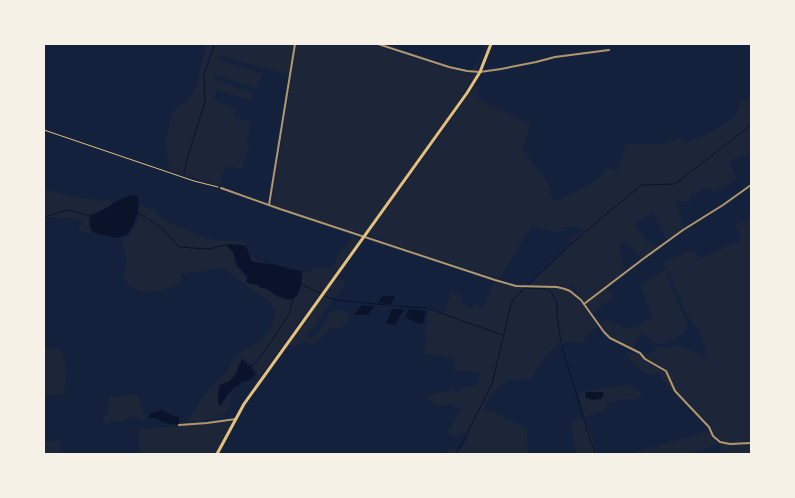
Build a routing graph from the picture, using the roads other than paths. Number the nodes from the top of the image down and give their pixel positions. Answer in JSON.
{"nodes":[{"id":1,"x":295,"y":44,"type":"edge"},
{"id":2,"x":378,"y":44,"type":"edge"},
{"id":3,"x":492,"y":44,"type":"edge"},
{"id":4,"x":610,"y":50,"type":"dead end"},
{"id":5,"x":480,"y":72,"type":"junction"},
{"id":6,"x":751,"y":185,"type":"edge"},
{"id":7,"x":221,"y":188,"type":"road end"},
{"id":8,"x":269,"y":205,"type":"junction"},
{"id":9,"x":364,"y":236,"type":"junction"},
{"id":10,"x":584,"y":304,"type":"junction"},
{"id":11,"x":236,"y":419,"type":"junction"},
{"id":12,"x":179,"y":425,"type":"dead end"},
{"id":13,"x":751,"y":443,"type":"edge"},
{"id":14,"x":217,"y":454,"type":"edge"}],
"edges":[{"from":1,"to":8,"type":"street"},
{"from":2,"to":5,"type":"street"},
{"from":3,"to":5,"type":"main road"},
{"from":4,"to":5,"type":"street"},
{"from":5,"to":9,"type":"main road"},
{"from":6,"to":10,"type":"street"},
{"from":7,"to":8,"type":"street"},
{"from":8,"to":9,"type":"street"},
{"from":9,"to":10,"type":"street"},
{"from":9,"to":11,"type":"main road"},
{"from":10,"to":13,"type":"street"},
{"from":11,"to":12,"type":"street"},
{"from":11,"to":14,"type":"main road"}]}
